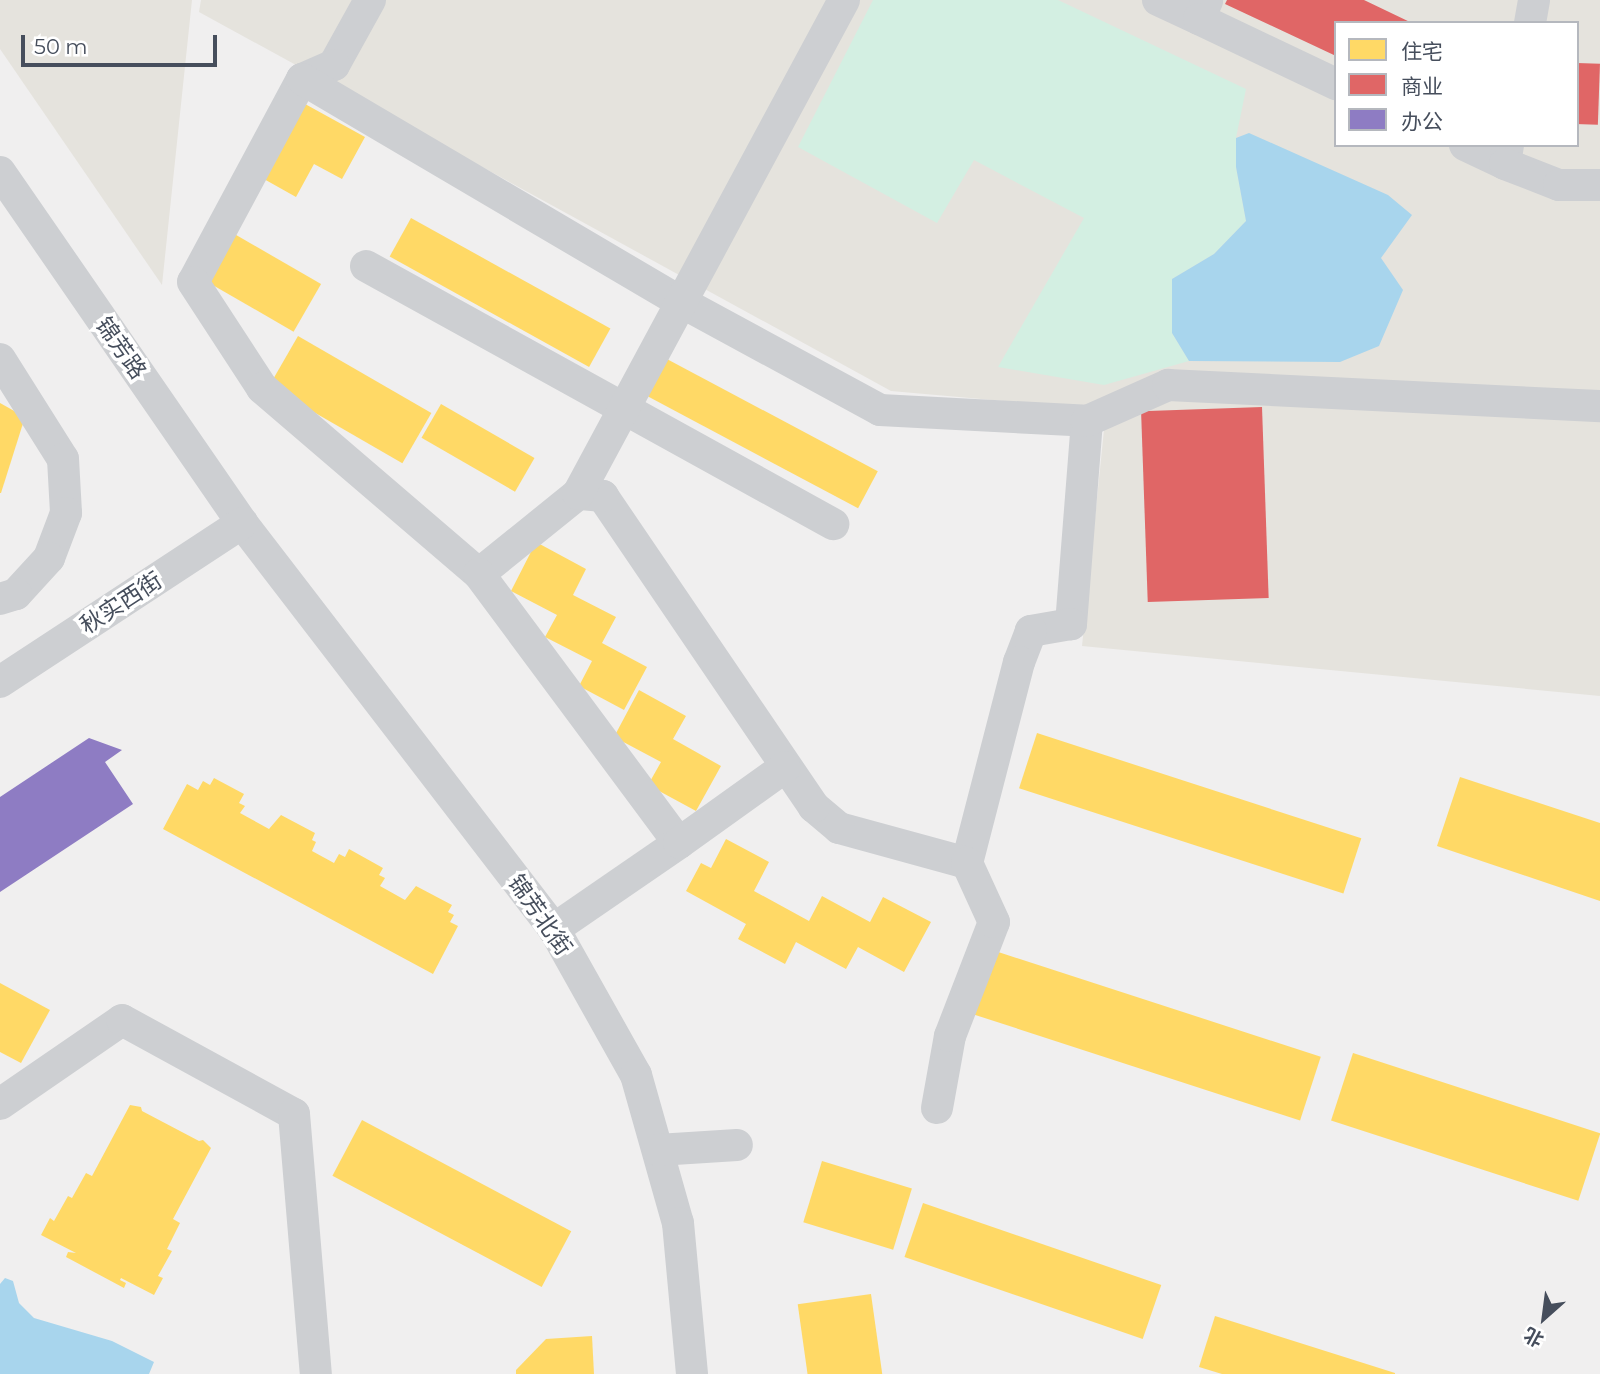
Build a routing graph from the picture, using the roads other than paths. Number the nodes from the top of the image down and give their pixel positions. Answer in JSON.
{"nodes":[{"id":1,"x":370,"y":0,"type":"edge"},
{"id":2,"x":844,"y":0,"type":"edge"},
{"id":3,"x":1158,"y":0,"type":"edge"},
{"id":4,"x":1534,"y":0,"type":"edge"},
{"id":5,"x":1203,"y":10,"type":"edge"},
{"id":6,"x":1530,"y":21,"type":"edge"},
{"id":7,"x":302,"y":79,"type":"junction"},
{"id":8,"x":1334,"y":83,"type":"edge"},
{"id":9,"x":1473,"y":147,"type":"edge"},
{"id":10,"x":1507,"y":155,"type":"edge"},
{"id":11,"x":0,"y":172,"type":"edge"},
{"id":12,"x":1600,"y":185,"type":"edge"},
{"id":13,"x":366,"y":267,"type":"dead end"},
{"id":14,"x":683,"y":303,"type":"junction"},
{"id":15,"x":0,"y":359,"type":"edge"},
{"id":16,"x":1600,"y":406,"type":"edge"},
{"id":17,"x":624,"y":410,"type":"junction"},
{"id":18,"x":1087,"y":421,"type":"junction"},
{"id":19,"x":578,"y":494,"type":"junction"},
{"id":20,"x":242,"y":523,"type":"junction"},
{"id":21,"x":833,"y":524,"type":"dead end"},
{"id":22,"x":479,"y":574,"type":"junction"},
{"id":23,"x":0,"y":599,"type":"edge"},
{"id":24,"x":0,"y":682,"type":"edge"},
{"id":25,"x":785,"y":767,"type":"junction"},
{"id":26,"x":679,"y":843,"type":"junction"},
{"id":27,"x":967,"y":863,"type":"junction"},
{"id":28,"x":554,"y":929,"type":"junction"},
{"id":29,"x":0,"y":1104,"type":"edge"},
{"id":30,"x":937,"y":1108,"type":"dead end"},
{"id":31,"x":737,"y":1145,"type":"dead end"},
{"id":32,"x":658,"y":1150,"type":"junction"},
{"id":33,"x":316,"y":1374,"type":"edge"},
{"id":34,"x":692,"y":1374,"type":"edge"}],
"edges":[{"from":1,"to":7,"type":"street"},
{"from":2,"to":14,"type":"street"},
{"from":3,"to":5,"type":"street"},
{"from":4,"to":6,"type":"street"},
{"from":5,"to":8,"type":"street"},
{"from":7,"to":14,"type":"street"},
{"from":7,"to":22,"type":"street"},
{"from":9,"to":10,"type":"street"},
{"from":10,"to":12,"type":"street"},
{"from":11,"to":20,"type":"street","name":"锦芳路"},
{"from":13,"to":17,"type":"street"},
{"from":14,"to":17,"type":"street"},
{"from":14,"to":18,"type":"street"},
{"from":15,"to":23,"type":"street"},
{"from":16,"to":18,"type":"street"},
{"from":17,"to":19,"type":"street"},
{"from":17,"to":21,"type":"street"},
{"from":18,"to":27,"type":"street"},
{"from":19,"to":22,"type":"street"},
{"from":19,"to":25,"type":"street"},
{"from":20,"to":24,"type":"street","name":"秋实西街"},
{"from":20,"to":28,"type":"street","name":"锦芳北街"},
{"from":22,"to":26,"type":"street"},
{"from":25,"to":26,"type":"street"},
{"from":25,"to":27,"type":"street"},
{"from":26,"to":28,"type":"street"},
{"from":27,"to":30,"type":"street"},
{"from":28,"to":32,"type":"street","name":"锦芳北街"},
{"from":29,"to":33,"type":"street"},
{"from":31,"to":32,"type":"street"},
{"from":32,"to":34,"type":"street","name":"锦芳北街"}]}
